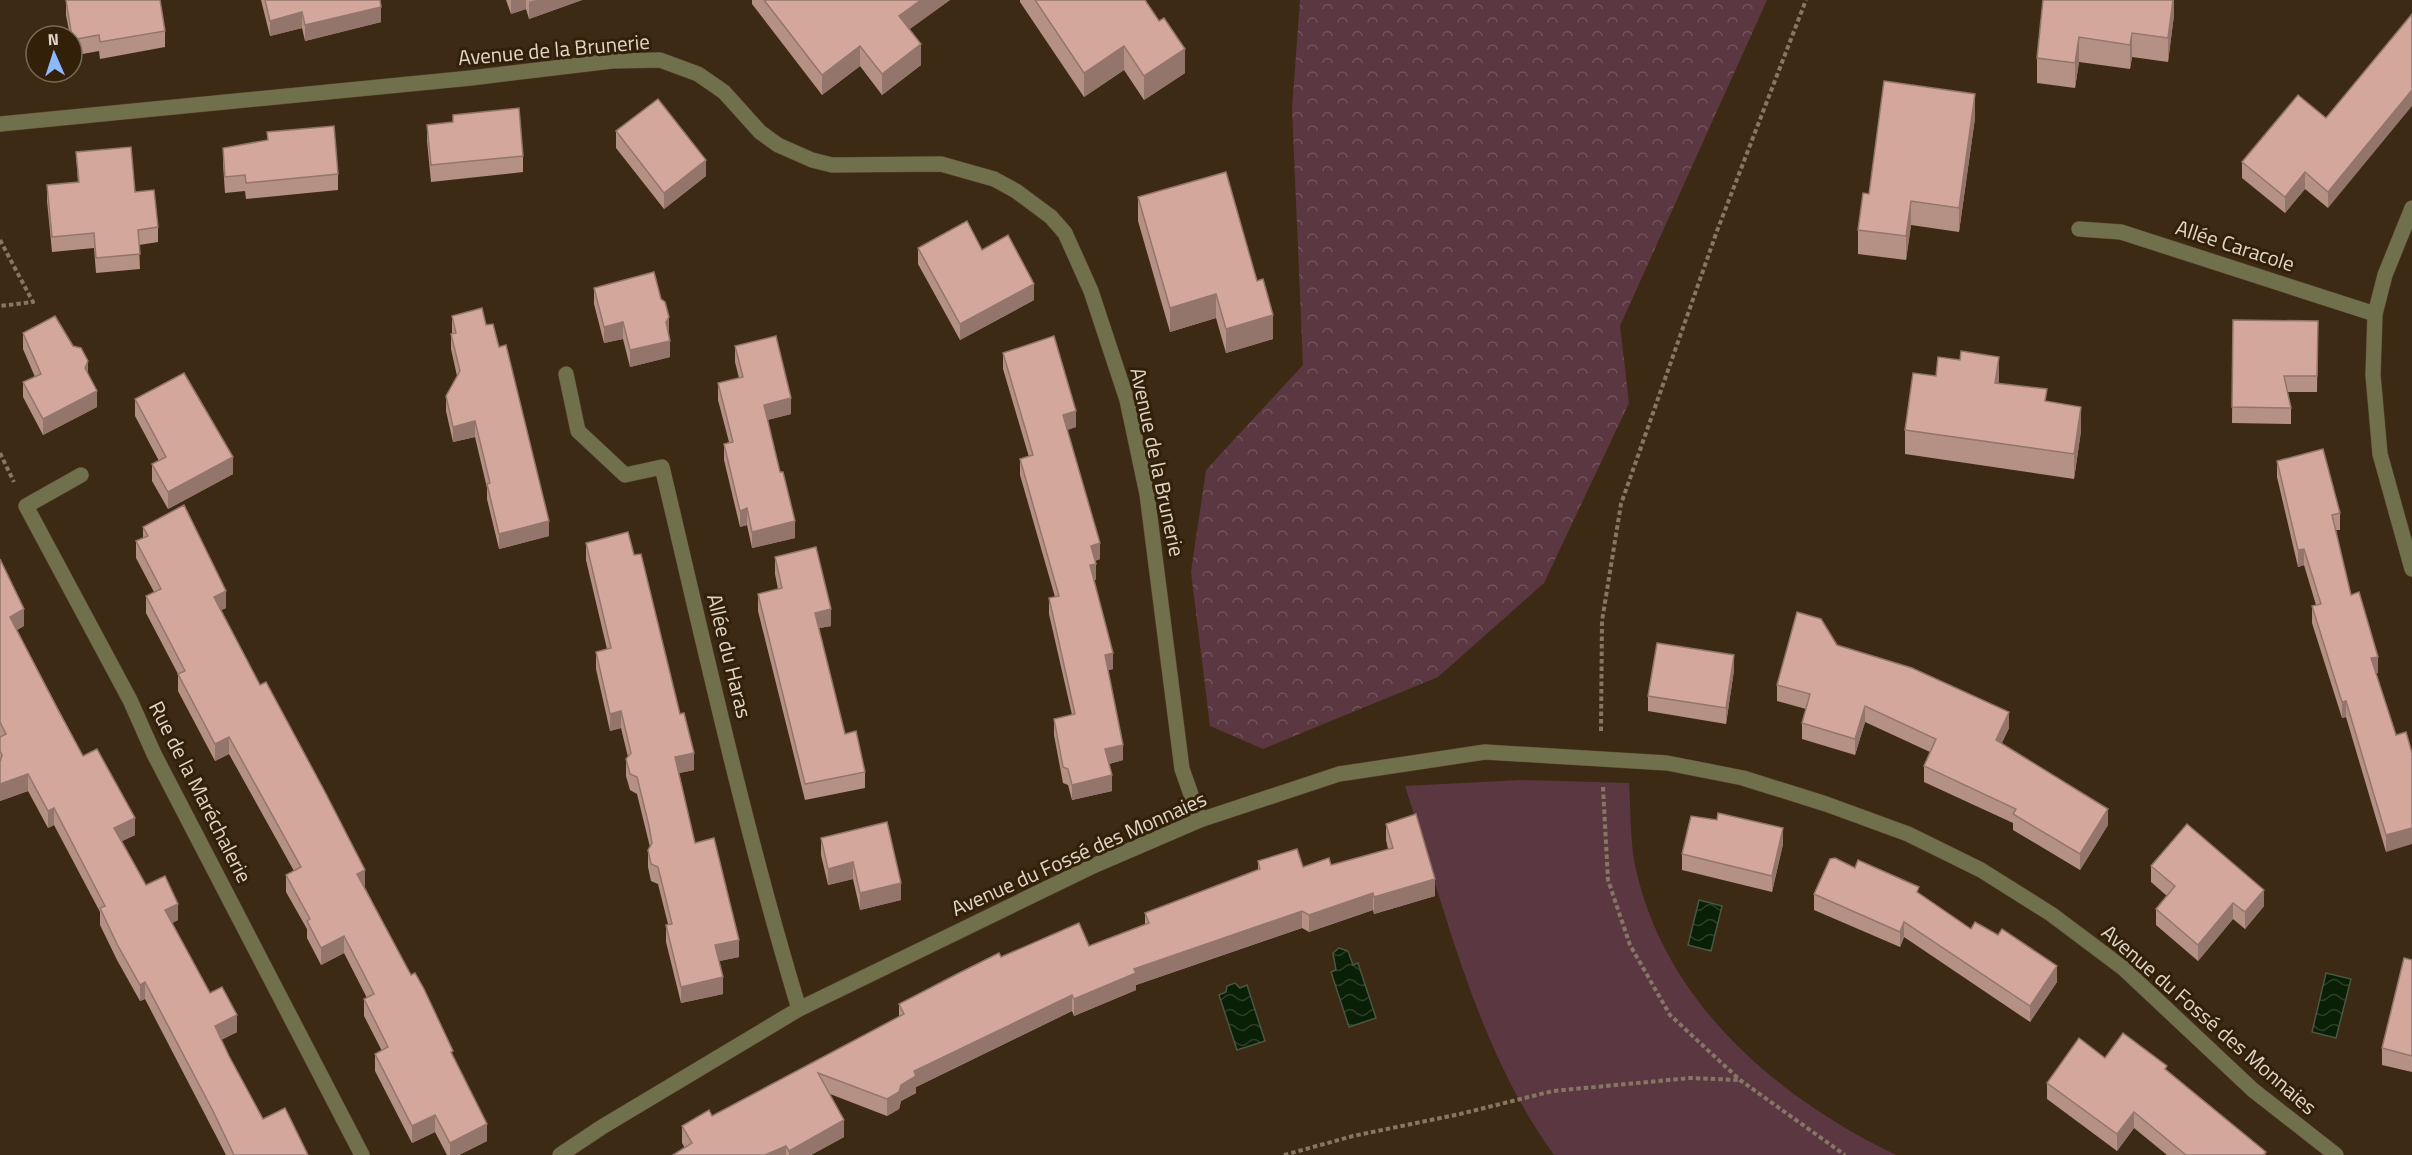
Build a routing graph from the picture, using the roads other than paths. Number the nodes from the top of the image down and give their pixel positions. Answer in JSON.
{"nodes":[{"id":1,"x":0,"y":124,"type":"edge"},
{"id":2,"x":2412,"y":208,"type":"edge"},
{"id":3,"x":2079,"y":230,"type":"dead end"},
{"id":4,"x":2375,"y":314,"type":"junction"},
{"id":5,"x":566,"y":375,"type":"dead end"},
{"id":6,"x":81,"y":475,"type":"dead end"},
{"id":7,"x":2412,"y":569,"type":"edge"},
{"id":8,"x":1200,"y":820,"type":"junction"},
{"id":9,"x":799,"y":1009,"type":"junction"},
{"id":10,"x":362,"y":1155,"type":"edge"},
{"id":11,"x":560,"y":1155,"type":"edge"},
{"id":12,"x":2336,"y":1155,"type":"edge"}],
"edges":[{"from":1,"to":8,"type":"street","name":"Avenue de la Brunerie"},
{"from":2,"to":4,"type":"street"},
{"from":3,"to":4,"type":"street","name":"Allée Caracole"},
{"from":4,"to":7,"type":"street"},
{"from":5,"to":9,"type":"street","name":"Allée du Haras"},
{"from":6,"to":10,"type":"street","name":"Rue de la Maréchalerie"},
{"from":8,"to":9,"type":"street","name":"Avenue du Fossé des Monnaies"},
{"from":8,"to":12,"type":"street","name":"Avenue du Fossé des Monnaies"},
{"from":9,"to":11,"type":"street","name":"Avenue du Fossé des Monnaies"}]}
